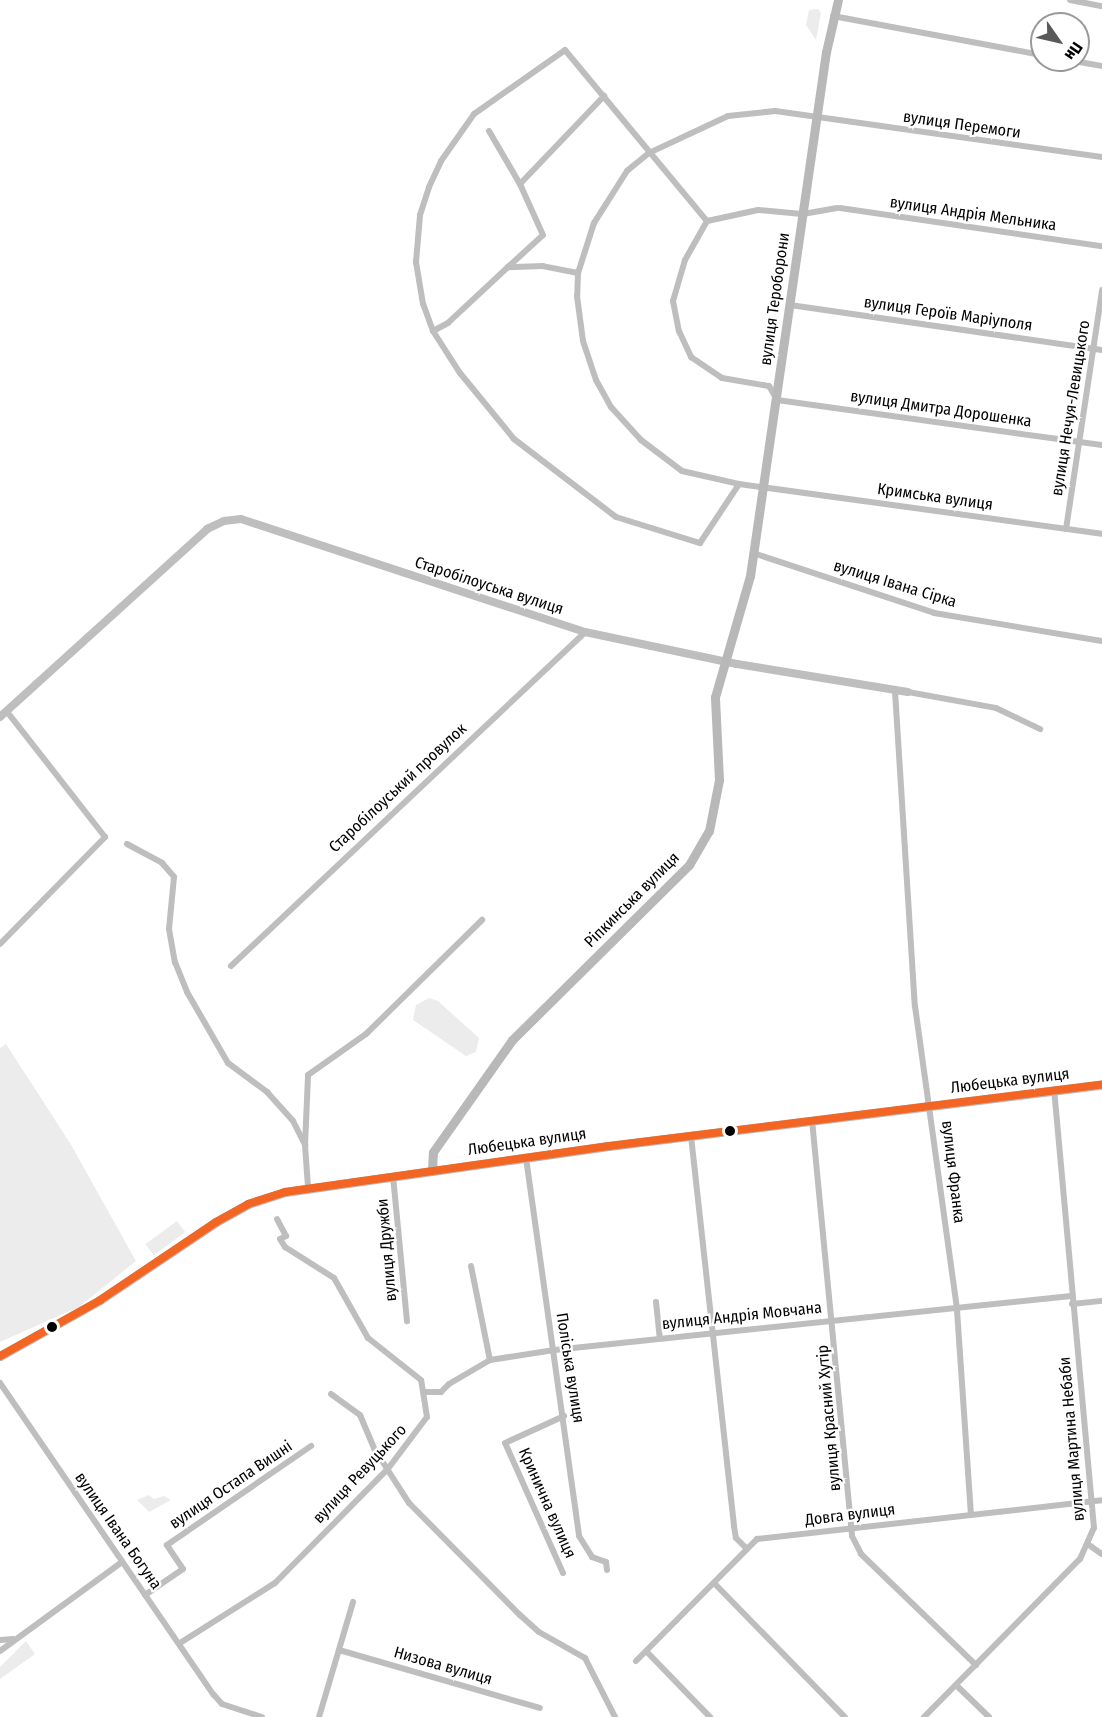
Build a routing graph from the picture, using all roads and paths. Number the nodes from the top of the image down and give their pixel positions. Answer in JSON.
{"nodes":[{"id":1,"x":838,"y":0,"type":"edge"},
{"id":2,"x":1070,"y":0,"type":"edge"},
{"id":3,"x":1102,"y":6,"type":"edge"},
{"id":4,"x":832,"y":15,"type":"junction"},
{"id":5,"x":1030,"y":53,"type":"edge"},
{"id":6,"x":604,"y":96,"type":"junction"},
{"id":7,"x":818,"y":117,"type":"junction"},
{"id":8,"x":489,"y":131,"type":"dead end"},
{"id":9,"x":648,"y":153,"type":"junction"},
{"id":10,"x":1102,"y":158,"type":"edge"},
{"id":11,"x":520,"y":184,"type":"junction"},
{"id":12,"x":802,"y":214,"type":"junction"},
{"id":13,"x":708,"y":221,"type":"junction"},
{"id":14,"x":1102,"y":246,"type":"edge"},
{"id":15,"x":508,"y":267,"type":"junction"},
{"id":16,"x":578,"y":273,"type":"junction"},
{"id":17,"x":1102,"y":290,"type":"edge"},
{"id":18,"x":790,"y":305,"type":"junction"},
{"id":19,"x":433,"y":331,"type":"junction"},
{"id":20,"x":1093,"y":349,"type":"junction"},
{"id":21,"x":1102,"y":351,"type":"edge"},
{"id":22,"x":777,"y":400,"type":"junction"},
{"id":23,"x":1079,"y":442,"type":"junction"},
{"id":24,"x":1102,"y":445,"type":"edge"},
{"id":25,"x":739,"y":484,"type":"junction"},
{"id":26,"x":764,"y":487,"type":"junction"},
{"id":27,"x":1066,"y":529,"type":"junction"},
{"id":28,"x":1102,"y":534,"type":"edge"},
{"id":29,"x":753,"y":553,"type":"junction"},
{"id":30,"x":743,"y":603,"type":"joint"},
{"id":31,"x":585,"y":632,"type":"junction"},
{"id":32,"x":1102,"y":641,"type":"edge"},
{"id":33,"x":724,"y":661,"type":"junction"},
{"id":34,"x":895,"y":691,"type":"junction"},
{"id":35,"x":908,"y":692,"type":"joint"},
{"id":36,"x":8,"y":713,"type":"junction"},
{"id":37,"x":0,"y":717,"type":"edge"},
{"id":38,"x":1040,"y":729,"type":"dead end"},
{"id":39,"x":127,"y":844,"type":"dead end"},
{"id":40,"x":483,"y":920,"type":"dead end"},
{"id":41,"x":0,"y":944,"type":"edge"},
{"id":42,"x":231,"y":966,"type":"dead end"},
{"id":43,"x":1102,"y":1085,"type":"edge"},
{"id":44,"x":1054,"y":1092,"type":"junction"},
{"id":45,"x":927,"y":1106,"type":"junction"},
{"id":46,"x":812,"y":1120,"type":"junction"},
{"id":47,"x":691,"y":1136,"type":"junction"},
{"id":48,"x":305,"y":1144,"type":"junction"},
{"id":49,"x":526,"y":1158,"type":"junction"},
{"id":50,"x":432,"y":1170,"type":"junction"},
{"id":51,"x":393,"y":1176,"type":"junction"},
{"id":52,"x":308,"y":1187,"type":"junction"},
{"id":53,"x":277,"y":1219,"type":"dead end"},
{"id":54,"x":471,"y":1266,"type":"dead end"},
{"id":55,"x":1071,"y":1296,"type":"junction"},
{"id":56,"x":1102,"y":1301,"type":"edge"},
{"id":57,"x":656,"y":1302,"type":"dead end"},
{"id":58,"x":1072,"y":1304,"type":"junction"},
{"id":59,"x":957,"y":1310,"type":"junction"},
{"id":60,"x":407,"y":1321,"type":"dead end"},
{"id":61,"x":834,"y":1321,"type":"junction"},
{"id":62,"x":715,"y":1332,"type":"junction"},
{"id":63,"x":660,"y":1338,"type":"junction"},
{"id":64,"x":554,"y":1350,"type":"junction"},
{"id":65,"x":0,"y":1356,"type":"edge"},
{"id":66,"x":490,"y":1360,"type":"junction"},
{"id":67,"x":0,"y":1383,"type":"edge"},
{"id":68,"x":428,"y":1391,"type":"junction"},
{"id":69,"x":331,"y":1394,"type":"dead end"},
{"id":70,"x":564,"y":1416,"type":"junction"},
{"id":71,"x":311,"y":1446,"type":"dead end"},
{"id":72,"x":387,"y":1470,"type":"junction"},
{"id":73,"x":1102,"y":1500,"type":"edge"},
{"id":74,"x":1091,"y":1501,"type":"junction"},
{"id":75,"x":971,"y":1514,"type":"junction"},
{"id":76,"x":851,"y":1529,"type":"junction"},
{"id":77,"x":1089,"y":1545,"type":"junction"},
{"id":78,"x":746,"y":1548,"type":"junction"},
{"id":79,"x":1102,"y":1554,"type":"edge"},
{"id":80,"x":122,"y":1562,"type":"junction"},
{"id":81,"x":607,"y":1570,"type":"dead end"},
{"id":82,"x":563,"y":1573,"type":"dead end"},
{"id":83,"x":715,"y":1584,"type":"junction"},
{"id":84,"x":145,"y":1595,"type":"junction"},
{"id":85,"x":353,"y":1602,"type":"dead end"},
{"id":86,"x":13,"y":1639,"type":"junction"},
{"id":87,"x":0,"y":1640,"type":"edge"},
{"id":88,"x":180,"y":1643,"type":"junction"},
{"id":89,"x":339,"y":1650,"type":"junction"},
{"id":90,"x":0,"y":1651,"type":"edge"},
{"id":91,"x":647,"y":1652,"type":"junction"},
{"id":92,"x":636,"y":1662,"type":"dead end"},
{"id":93,"x":976,"y":1665,"type":"junction"},
{"id":94,"x":956,"y":1685,"type":"junction"},
{"id":95,"x":540,"y":1708,"type":"dead end"},
{"id":96,"x":262,"y":1717,"type":"edge"},
{"id":97,"x":319,"y":1717,"type":"edge"},
{"id":98,"x":615,"y":1717,"type":"edge"},
{"id":99,"x":710,"y":1717,"type":"edge"},
{"id":100,"x":845,"y":1717,"type":"edge"},
{"id":101,"x":924,"y":1717,"type":"edge"},
{"id":102,"x":989,"y":1717,"type":"edge"}],
"edges":[{"from":1,"to":4,"type":"main road","name":"вулиця Тероборони"},
{"from":2,"to":3,"type":"street"},
{"from":4,"to":5,"type":"street"},
{"from":4,"to":7,"type":"main road","name":"вулиця Тероборони"},
{"from":6,"to":9,"type":"street"},
{"from":6,"to":11,"type":"street"},
{"from":6,"to":19,"type":"street"},
{"from":7,"to":9,"type":"street","name":"вулиця Перемоги"},
{"from":7,"to":10,"type":"street","name":"вулиця Перемоги"},
{"from":7,"to":12,"type":"main road","name":"вулиця Тероборони"},
{"from":8,"to":11,"type":"street"},
{"from":9,"to":13,"type":"street"},
{"from":9,"to":16,"type":"street","name":"вулиця Перемоги"},
{"from":11,"to":15,"type":"street"},
{"from":12,"to":13,"type":"street","name":"вулиця Андрія Мельника"},
{"from":12,"to":14,"type":"street","name":"вулиця Андрія Мельника"},
{"from":12,"to":18,"type":"main road","name":"вулиця Тероборони"},
{"from":13,"to":22,"type":"street"},
{"from":15,"to":16,"type":"street"},
{"from":15,"to":19,"type":"street"},
{"from":16,"to":25,"type":"street","name":"Кримська вулиця"},
{"from":17,"to":20,"type":"street","name":"вулиця Нечуя-Левицького"},
{"from":18,"to":20,"type":"street","name":"вулиця Героїв Маріуполя"},
{"from":18,"to":22,"type":"main road","name":"вулиця Тероборони"},
{"from":19,"to":25,"type":"street"},
{"from":20,"to":21,"type":"street","name":"вулиця Героїв Маріуполя"},
{"from":20,"to":23,"type":"street","name":"вулиця Нечуя-Левицького"},
{"from":22,"to":23,"type":"street","name":"вулиця Дмитра Дорошенка"},
{"from":22,"to":26,"type":"main road","name":"вулиця Тероборони"},
{"from":23,"to":24,"type":"street","name":"вулиця Дмитра Дорошенка"},
{"from":23,"to":27,"type":"street","name":"вулиця Нечуя-Левицького"},
{"from":25,"to":26,"type":"street","name":"Кримська вулиця"},
{"from":26,"to":27,"type":"street","name":"Кримська вулиця"},
{"from":26,"to":29,"type":"main road","name":"вулиця Тероборони"},
{"from":27,"to":28,"type":"street","name":"Кримська вулиця"},
{"from":29,"to":30,"type":"main road","name":"вулиця Тероборони"},
{"from":29,"to":32,"type":"street","name":"вулиця Івана Сірка"},
{"from":30,"to":33,"type":"main road","name":"Ріпкинська вулиця"},
{"from":31,"to":33,"type":"street","name":"Старобілоуська вулиця"},
{"from":31,"to":36,"type":"street","name":"Старобілоуська вулиця"},
{"from":31,"to":42,"type":"street","name":"Старобілоуський провулок"},
{"from":33,"to":34,"type":"street","name":"Старобілоуська вулиця"},
{"from":33,"to":50,"type":"main road","name":"Ріпкинська вулиця"},
{"from":34,"to":35,"type":"street","name":"Старобілоуська вулиця"},
{"from":34,"to":45,"type":"street","name":"вулиця Франка"},
{"from":35,"to":38,"type":"street","name":"Старобілоуська вулиця"},
{"from":36,"to":37,"type":"street","name":"Старобілоуська вулиця"},
{"from":36,"to":41,"type":"street"},
{"from":39,"to":48,"type":"street"},
{"from":40,"to":48,"type":"street"},
{"from":43,"to":44,"type":"main road","name":"Любецька вулиця"},
{"from":44,"to":45,"type":"main road","name":"Любецька вулиця"},
{"from":44,"to":55,"type":"street","name":"вулиця Мартина Небаби"},
{"from":45,"to":46,"type":"main road","name":"Любецька вулиця"},
{"from":45,"to":59,"type":"street","name":"вулиця Франка"},
{"from":46,"to":47,"type":"main road","name":"Любецька вулиця"},
{"from":46,"to":61,"type":"street","name":"вулиця Красний Хутір"},
{"from":47,"to":49,"type":"main road","name":"Любецька вулиця"},
{"from":47,"to":62,"type":"street"},
{"from":48,"to":52,"type":"street"},
{"from":49,"to":50,"type":"main road","name":"Любецька вулиця"},
{"from":49,"to":64,"type":"street","name":"Поліська вулиця"},
{"from":50,"to":51,"type":"main road","name":"Любецька вулиця"},
{"from":51,"to":52,"type":"main road","name":"Любецька вулиця"},
{"from":51,"to":60,"type":"street","name":"вулиця Дружби"},
{"from":52,"to":65,"type":"main road","name":"Любецька вулиця"},
{"from":53,"to":68,"type":"street"},
{"from":54,"to":66,"type":"street"},
{"from":55,"to":58,"type":"street","name":"вулиця Мартина Небаби"},
{"from":55,"to":59,"type":"street","name":"вулиця Андрія Мовчана"},
{"from":56,"to":58,"type":"street"},
{"from":57,"to":63,"type":"street"},
{"from":58,"to":74,"type":"street","name":"вулиця Мартина Небаби"},
{"from":59,"to":61,"type":"street","name":"вулиця Андрія Мовчана"},
{"from":59,"to":75,"type":"street","name":"вулиця Франка"},
{"from":61,"to":62,"type":"street","name":"вулиця Андрія Мовчана"},
{"from":61,"to":76,"type":"street","name":"вулиця Красний Хутір"},
{"from":62,"to":63,"type":"street","name":"вулиця Андрія Мовчана"},
{"from":62,"to":78,"type":"street"},
{"from":63,"to":64,"type":"street","name":"вулиця Андрія Мовчана"},
{"from":64,"to":66,"type":"street","name":"вулиця Андрія Мовчана"},
{"from":64,"to":70,"type":"street","name":"Поліська вулиця"},
{"from":66,"to":68,"type":"street","name":"вулиця Андрія Мовчана"},
{"from":67,"to":80,"type":"street","name":"вулиця Івана Богуна"},
{"from":68,"to":72,"type":"street","name":"вулиця Ревуцького"},
{"from":69,"to":72,"type":"street"},
{"from":70,"to":81,"type":"street","name":"Поліська вулиця"},
{"from":70,"to":82,"type":"street","name":"Кринична вулиця"},
{"from":71,"to":84,"type":"street","name":"вулиця Остапа Вишні"},
{"from":72,"to":88,"type":"street","name":"вулиця Ревуцького"},
{"from":72,"to":98,"type":"street"},
{"from":73,"to":74,"type":"street","name":"Довга вулиця"},
{"from":74,"to":75,"type":"street","name":"Довга вулиця"},
{"from":74,"to":77,"type":"street","name":"вулиця Мартина Небаби"},
{"from":75,"to":76,"type":"street","name":"Довга вулиця"},
{"from":76,"to":78,"type":"street","name":"Довга вулиця"},
{"from":76,"to":93,"type":"street","name":"вулиця Красний Хутір"},
{"from":77,"to":79,"type":"street"},
{"from":77,"to":93,"type":"street"},
{"from":78,"to":83,"type":"street","name":"Довга вулиця"},
{"from":80,"to":84,"type":"street","name":"вулиця Івана Богуна"},
{"from":80,"to":86,"type":"street"},
{"from":83,"to":91,"type":"street","name":"Довга вулиця"},
{"from":83,"to":100,"type":"street"},
{"from":84,"to":88,"type":"street","name":"вулиця Івана Богуна"},
{"from":85,"to":89,"type":"street"},
{"from":86,"to":87,"type":"street"},
{"from":86,"to":90,"type":"street"},
{"from":88,"to":96,"type":"street","name":"вулиця Івана Богуна"},
{"from":89,"to":95,"type":"street","name":"Низова вулиця"},
{"from":89,"to":97,"type":"street"},
{"from":91,"to":92,"type":"street","name":"Довга вулиця"},
{"from":91,"to":99,"type":"street"},
{"from":93,"to":94,"type":"street"},
{"from":94,"to":101,"type":"street"},
{"from":94,"to":102,"type":"street"}]}
